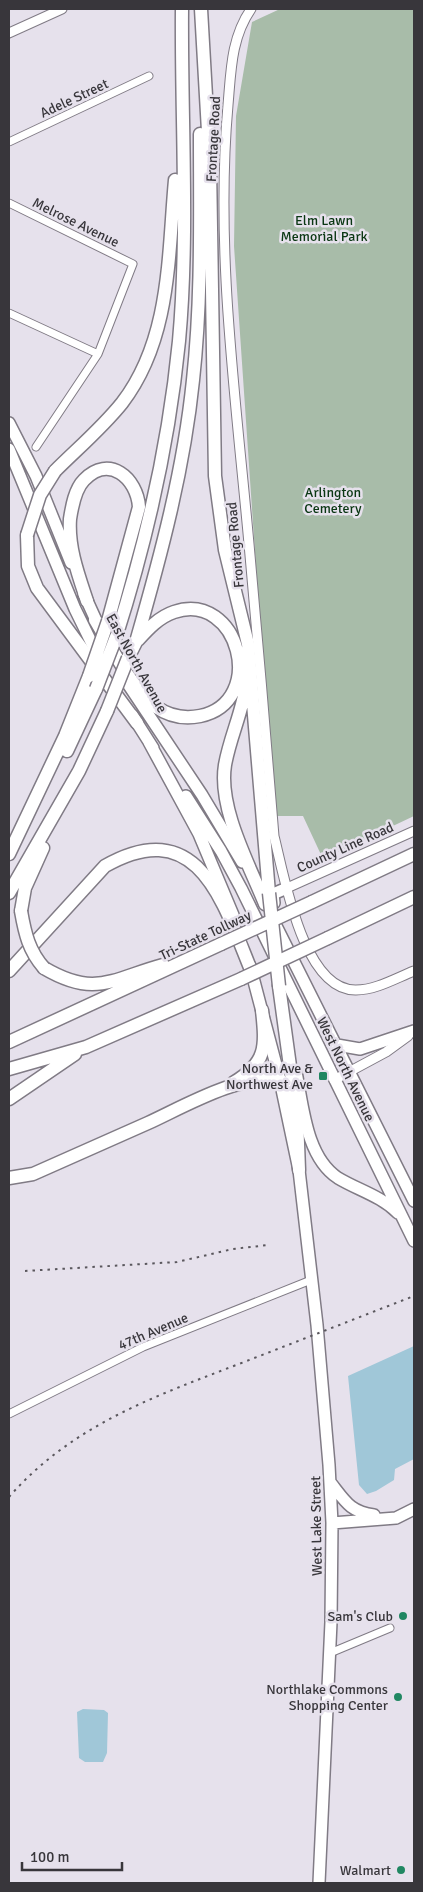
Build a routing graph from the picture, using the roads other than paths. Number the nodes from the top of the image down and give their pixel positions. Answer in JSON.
{"nodes":[{"id":1,"x":59,"y":9,"type":"edge"},
{"id":2,"x":182,"y":9,"type":"edge"},
{"id":3,"x":201,"y":9,"type":"edge"},
{"id":4,"x":251,"y":9,"type":"edge"},
{"id":5,"x":9,"y":33,"type":"edge"},
{"id":6,"x":150,"y":76,"type":"dead end"},
{"id":7,"x":182,"y":105,"type":"junction"},
{"id":8,"x":9,"y":142,"type":"edge"},
{"id":9,"x":9,"y":202,"type":"edge"},
{"id":10,"x":9,"y":313,"type":"edge"},
{"id":11,"x":98,"y":354,"type":"junction"},
{"id":12,"x":9,"y":423,"type":"edge"},
{"id":13,"x":36,"y":447,"type":"dead end"},
{"id":14,"x":9,"y":449,"type":"edge"},
{"id":15,"x":87,"y":601,"type":"junction"},
{"id":16,"x":101,"y":620,"type":"junction"},
{"id":17,"x":136,"y":642,"type":"junction"},
{"id":18,"x":248,"y":644,"type":"junction"},
{"id":19,"x":136,"y":723,"type":"junction"},
{"id":20,"x":149,"y":742,"type":"junction"},
{"id":21,"x":79,"y":771,"type":"junction"},
{"id":22,"x":414,"y":831,"type":"edge"},
{"id":23,"x":414,"y":854,"type":"edge"},
{"id":24,"x":9,"y":855,"type":"edge"},
{"id":25,"x":287,"y":888,"type":"junction"},
{"id":26,"x":9,"y":893,"type":"edge"},
{"id":27,"x":414,"y":897,"type":"edge"},
{"id":28,"x":269,"y":900,"type":"junction"},
{"id":29,"x":196,"y":956,"type":"junction"},
{"id":30,"x":251,"y":970,"type":"junction"},
{"id":31,"x":9,"y":971,"type":"edge"},
{"id":32,"x":414,"y":971,"type":"edge"},
{"id":33,"x":404,"y":975,"type":"junction"},
{"id":34,"x":414,"y":977,"type":"edge"},
{"id":35,"x":281,"y":985,"type":"junction"},
{"id":36,"x":262,"y":1010,"type":"junction"},
{"id":37,"x":414,"y":1031,"type":"edge"},
{"id":38,"x":9,"y":1042,"type":"edge"},
{"id":39,"x":336,"y":1045,"type":"junction"},
{"id":40,"x":86,"y":1047,"type":"junction"},
{"id":41,"x":9,"y":1069,"type":"edge"},
{"id":42,"x":350,"y":1072,"type":"junction"},
{"id":43,"x":280,"y":1080,"type":"junction"},
{"id":44,"x":334,"y":1080,"type":"junction"},
{"id":45,"x":215,"y":1093,"type":"junction"},
{"id":46,"x":9,"y":1099,"type":"edge"},
{"id":47,"x":295,"y":1102,"type":"junction"},
{"id":48,"x":299,"y":1170,"type":"junction"},
{"id":49,"x":9,"y":1178,"type":"edge"},
{"id":50,"x":414,"y":1201,"type":"edge"},
{"id":51,"x":403,"y":1219,"type":"junction"},
{"id":52,"x":414,"y":1241,"type":"edge"},
{"id":53,"x":311,"y":1280,"type":"junction"},
{"id":54,"x":9,"y":1414,"type":"edge"},
{"id":55,"x":330,"y":1482,"type":"junction"},
{"id":56,"x":414,"y":1509,"type":"edge"},
{"id":57,"x":396,"y":1518,"type":"junction"},
{"id":58,"x":332,"y":1523,"type":"junction"},
{"id":59,"x":390,"y":1628,"type":"dead end"},
{"id":60,"x":330,"y":1653,"type":"junction"},
{"id":61,"x":319,"y":1883,"type":"edge"}],
"edges":[{"from":1,"to":5,"type":"street"},
{"from":2,"to":7,"type":"highway"},
{"from":3,"to":17,"type":"highway"},
{"from":3,"to":18,"type":"highway"},
{"from":4,"to":25,"type":"street","name":"Frontage Road"},
{"from":6,"to":8,"type":"street","name":"Adele Street"},
{"from":7,"to":19,"type":"highway","bridge":true},
{"from":7,"to":24,"type":"highway","bridge":true},
{"from":9,"to":11,"type":"street","name":"Melrose Avenue"},
{"from":10,"to":11,"type":"street"},
{"from":11,"to":13,"type":"street"},
{"from":12,"to":15,"type":"main road","name":"East North Avenue"},
{"from":14,"to":19,"type":"main road"},
{"from":15,"to":16,"type":"main road","name":"East North Avenue"},
{"from":15,"to":16,"type":"highway"},
{"from":16,"to":17,"type":"highway"},
{"from":16,"to":24,"type":"highway","bridge":true},
{"from":16,"to":28,"type":"main road","name":"East North Avenue"},
{"from":17,"to":21,"type":"highway","bridge":true},
{"from":18,"to":28,"type":"highway"},
{"from":18,"to":28,"type":"highway"},
{"from":19,"to":20,"type":"main road"},
{"from":20,"to":30,"type":"main road","name":"West Lake Street"},
{"from":20,"to":44,"type":"main road","name":"West North Avenue"},
{"from":21,"to":26,"type":"highway"},
{"from":21,"to":29,"type":"highway","bridge":true},
{"from":22,"to":25,"type":"street","name":"County Line Road"},
{"from":23,"to":29,"type":"highway","name":"Tri-State Tollway","bridge":true},
{"from":25,"to":28,"type":"main road"},
{"from":25,"to":33,"type":"street","name":"Frontage Road"},
{"from":27,"to":40,"type":"highway","bridge":true},
{"from":28,"to":35,"type":"highway","bridge":true},
{"from":28,"to":39,"type":"main road","name":"West North Avenue"},
{"from":29,"to":38,"type":"highway","name":"Tri-State Tollway"},
{"from":30,"to":31,"type":"highway"},
{"from":30,"to":36,"type":"main road","name":"West Lake Street"},
{"from":32,"to":33,"type":"street","name":"Frontage Road"},
{"from":33,"to":34,"type":"street"},
{"from":35,"to":47,"type":"highway"},
{"from":35,"to":51,"type":"main road"},
{"from":36,"to":43,"type":"main road","name":"West Lake Street"},
{"from":36,"to":45,"type":"highway"},
{"from":37,"to":39,"type":"main road"},
{"from":37,"to":42,"type":"street"},
{"from":39,"to":42,"type":"main road","name":"West North Avenue"},
{"from":40,"to":41,"type":"highway"},
{"from":40,"to":46,"type":"highway"},
{"from":42,"to":44,"type":"street"},
{"from":42,"to":50,"type":"main road","name":"West North Avenue"},
{"from":43,"to":45,"type":"highway"},
{"from":43,"to":47,"type":"highway"},
{"from":43,"to":48,"type":"main road","name":"West Lake Street"},
{"from":44,"to":51,"type":"main road","name":"West North Avenue"},
{"from":45,"to":49,"type":"highway"},
{"from":47,"to":48,"type":"highway"},
{"from":48,"to":53,"type":"main road","name":"West Lake Street"},
{"from":51,"to":52,"type":"main road","name":"West North Avenue"},
{"from":53,"to":54,"type":"street","name":"47th Avenue"},
{"from":53,"to":55,"type":"main road","name":"West Lake Street"},
{"from":55,"to":57,"type":"main road"},
{"from":55,"to":58,"type":"main road","name":"West Lake Street"},
{"from":56,"to":57,"type":"main road"},
{"from":57,"to":58,"type":"main road"},
{"from":58,"to":60,"type":"main road","name":"West Lake Street"},
{"from":59,"to":60,"type":"street"},
{"from":60,"to":61,"type":"main road","name":"West Lake Street"}]}
